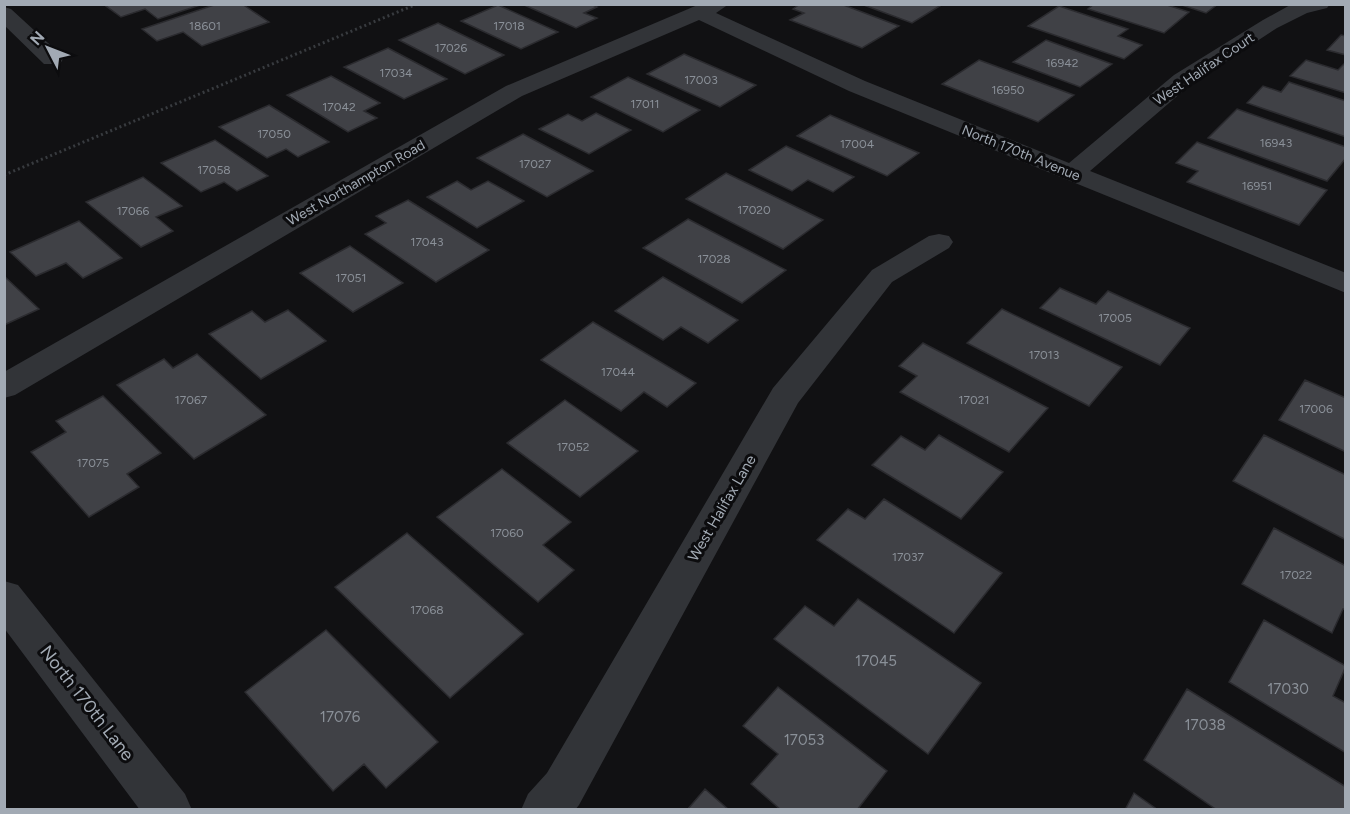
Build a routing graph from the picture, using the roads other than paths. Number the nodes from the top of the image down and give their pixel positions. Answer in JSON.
{"nodes":[{"id":1,"x":1320,"y":4,"type":"edge"},
{"id":2,"x":709,"y":9,"type":"edge"},
{"id":3,"x":4,"y":13,"type":"edge"},
{"id":4,"x":52,"y":59,"type":"dead end"},
{"id":5,"x":1071,"y":174,"type":"junction"},
{"id":6,"x":939,"y":242,"type":"dead end"},
{"id":7,"x":1346,"y":284,"type":"edge"},
{"id":8,"x":4,"y":387,"type":"edge"},
{"id":9,"x":4,"y":597,"type":"edge"},
{"id":10,"x":169,"y":810,"type":"edge"},
{"id":11,"x":544,"y":810,"type":"edge"}],
"edges":[{"from":1,"to":5,"type":"street","name":"West Halifax Court"},
{"from":2,"to":5,"type":"street","name":"North 170th Avenue"},
{"from":2,"to":8,"type":"street","name":"West Northampton Road"},
{"from":3,"to":4,"type":"street"},
{"from":5,"to":7,"type":"street","name":"North 170th Avenue"},
{"from":6,"to":11,"type":"street","name":"West Halifax Lane"},
{"from":9,"to":10,"type":"street","name":"North 170th Lane"}]}
